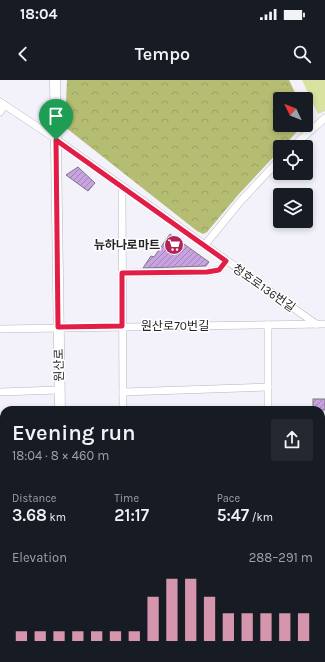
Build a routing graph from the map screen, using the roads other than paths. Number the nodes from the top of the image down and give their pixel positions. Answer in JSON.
{"nodes":[{"id":1,"x":55,"y":80,"type":"edge"},
{"id":2,"x":3,"y":104,"type":"edge"},
{"id":3,"x":0,"y":112,"type":"edge"},
{"id":4,"x":325,"y":118,"type":"edge"},
{"id":5,"x":56,"y":140,"type":"junction"},
{"id":6,"x":300,"y":140,"type":"edge"},
{"id":7,"x":273,"y":167,"type":"edge"},
{"id":8,"x":122,"y":188,"type":"junction"},
{"id":9,"x":204,"y":246,"type":"junction"},
{"id":10,"x":226,"y":261,"type":"junction"},
{"id":11,"x":122,"y":273,"type":"junction"},
{"id":12,"x":316,"y":324,"type":"junction"},
{"id":13,"x":325,"y":324,"type":"edge"},
{"id":14,"x":268,"y":325,"type":"junction"},
{"id":15,"x":122,"y":326,"type":"junction"},
{"id":16,"x":58,"y":327,"type":"junction"},
{"id":17,"x":0,"y":329,"type":"edge"},
{"id":18,"x":268,"y":387,"type":"junction"},
{"id":19,"x":60,"y":390,"type":"junction"},
{"id":20,"x":0,"y":392,"type":"edge"},
{"id":21,"x":123,"y":392,"type":"junction"},
{"id":22,"x":60,"y":406,"type":"edge"},
{"id":23,"x":123,"y":406,"type":"edge"},
{"id":24,"x":268,"y":406,"type":"edge"}],
"edges":[{"from":1,"to":5,"type":"street","name":"원산로"},
{"from":2,"to":3,"type":"street"},
{"from":2,"to":5,"type":"street","name":"청호로136번길"},
{"from":4,"to":6,"type":"street"},
{"from":5,"to":8,"type":"street","name":"청호로136번길"},
{"from":5,"to":16,"type":"street","name":"원산로"},
{"from":7,"to":9,"type":"street"},
{"from":8,"to":9,"type":"street","name":"청호로136번길"},
{"from":8,"to":11,"type":"street"},
{"from":9,"to":10,"type":"street","name":"청호로136번길"},
{"from":10,"to":11,"type":"street"},
{"from":10,"to":12,"type":"street","name":"청호로136번길"},
{"from":11,"to":15,"type":"street"},
{"from":12,"to":13,"type":"street","name":"원산로70번길"},
{"from":12,"to":14,"type":"street","name":"원산로70번길"},
{"from":14,"to":15,"type":"street","name":"원산로70번길"},
{"from":14,"to":18,"type":"street"},
{"from":15,"to":16,"type":"street","name":"원산로70번길"},
{"from":15,"to":21,"type":"street"},
{"from":16,"to":17,"type":"street","name":"원산로70번길"},
{"from":16,"to":19,"type":"street","name":"원산로"},
{"from":18,"to":21,"type":"street"},
{"from":18,"to":24,"type":"street"},
{"from":19,"to":20,"type":"street"},
{"from":19,"to":22,"type":"street","name":"원산로"},
{"from":21,"to":23,"type":"street"}]}
